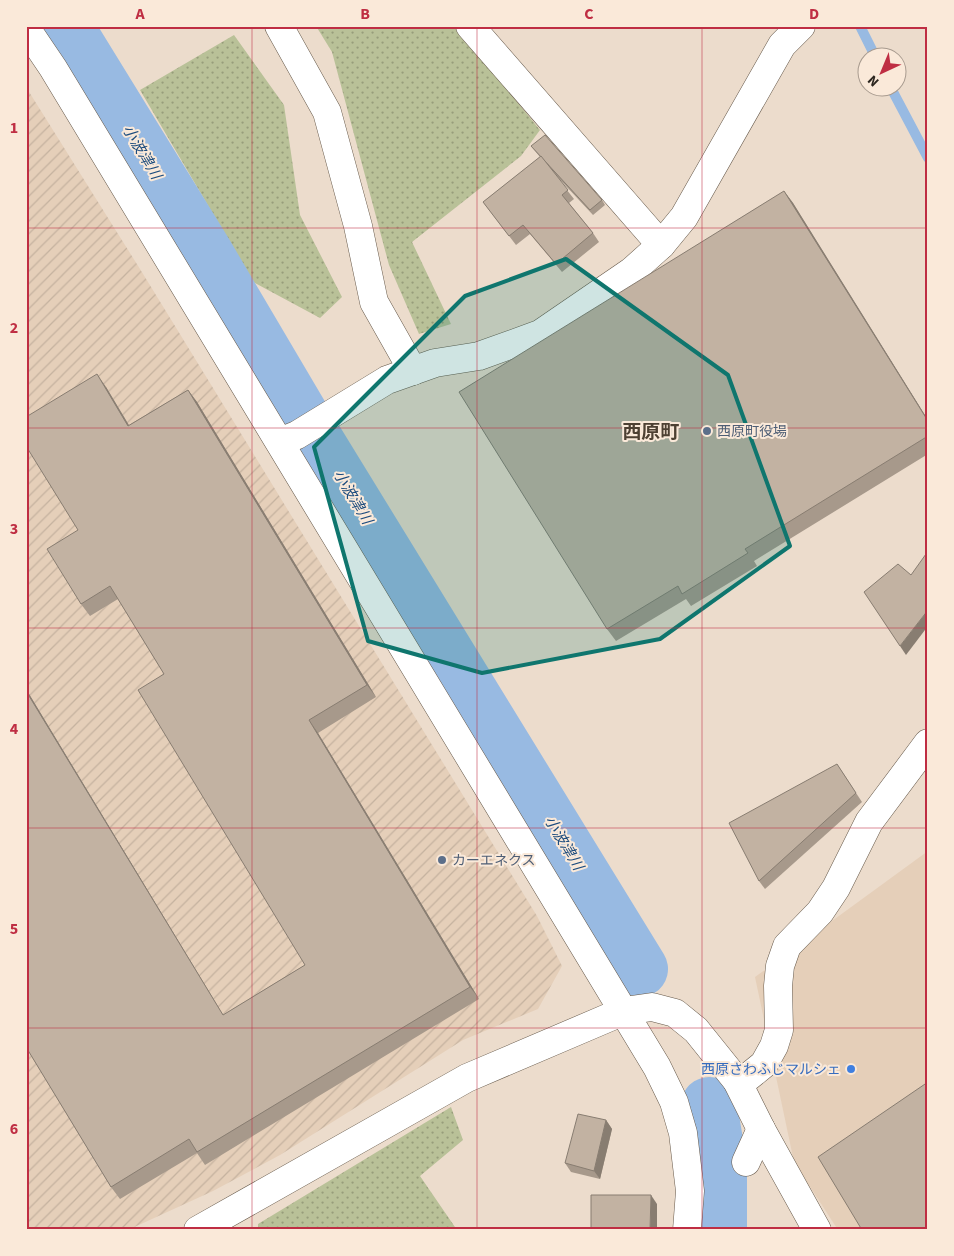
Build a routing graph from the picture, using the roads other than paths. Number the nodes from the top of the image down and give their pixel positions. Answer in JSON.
{"nodes":[{"id":1,"x":279,"y":26,"type":"edge"},
{"id":2,"x":470,"y":26,"type":"edge"},
{"id":3,"x":801,"y":26,"type":"edge"},
{"id":4,"x":26,"y":28,"type":"edge"},
{"id":5,"x":661,"y":245,"type":"junction"},
{"id":6,"x":413,"y":371,"type":"junction"},
{"id":7,"x":288,"y":439,"type":"junction"},
{"id":8,"x":928,"y":743,"type":"edge"},
{"id":9,"x":624,"y":1011,"type":"junction"},
{"id":10,"x":737,"y":1081,"type":"junction"},
{"id":11,"x":761,"y":1129,"type":"junction"},
{"id":12,"x":746,"y":1162,"type":"dead end"},
{"id":13,"x":198,"y":1230,"type":"edge"},
{"id":14,"x":687,"y":1230,"type":"edge"},
{"id":15,"x":817,"y":1230,"type":"edge"}],
"edges":[{"from":1,"to":6,"type":"street"},
{"from":2,"to":5,"type":"street"},
{"from":3,"to":5,"type":"street"},
{"from":4,"to":7,"type":"street"},
{"from":5,"to":6,"type":"street"},
{"from":6,"to":7,"type":"street"},
{"from":7,"to":9,"type":"street"},
{"from":8,"to":10,"type":"street"},
{"from":9,"to":10,"type":"street"},
{"from":9,"to":13,"type":"street"},
{"from":9,"to":14,"type":"street"},
{"from":10,"to":11,"type":"street"},
{"from":11,"to":12,"type":"street"},
{"from":11,"to":15,"type":"street"}]}
